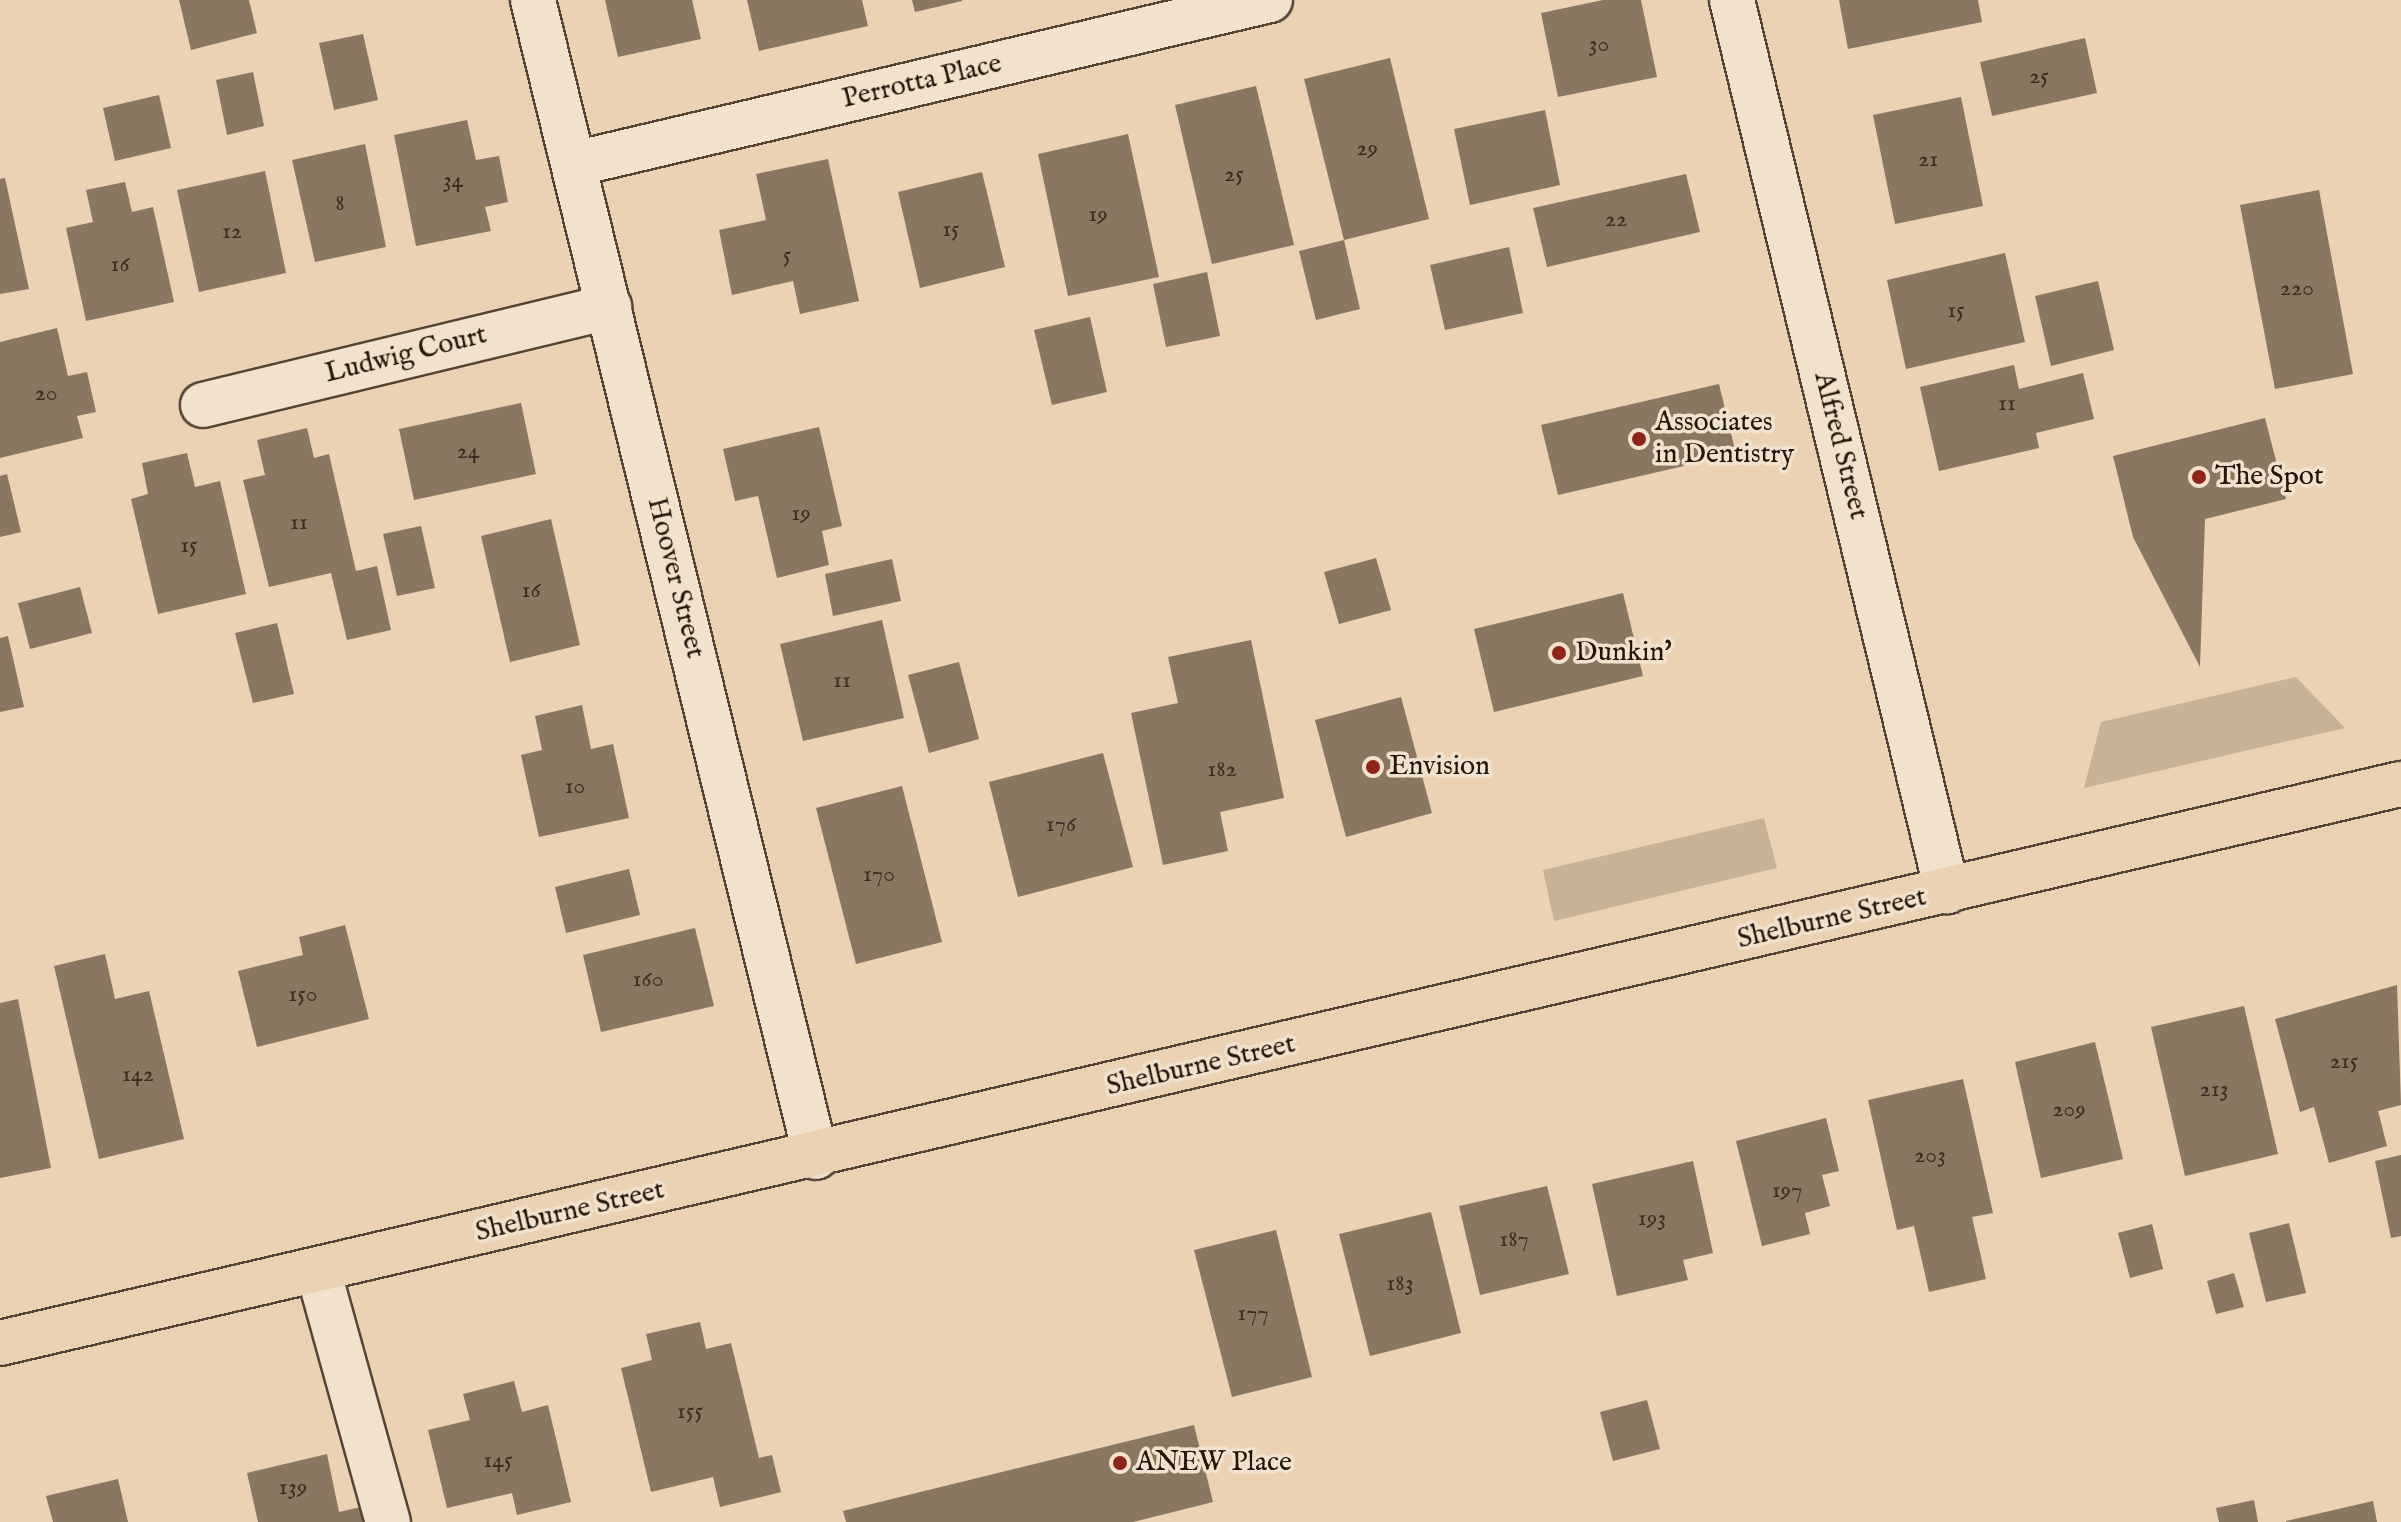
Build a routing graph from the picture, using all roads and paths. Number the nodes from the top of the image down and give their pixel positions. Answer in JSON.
{"nodes":[{"id":1,"x":533,"y":0,"type":"edge"},
{"id":2,"x":1270,"y":0,"type":"edge"},
{"id":3,"x":1732,"y":0,"type":"edge"},
{"id":4,"x":574,"y":164,"type":"junction"},
{"id":5,"x":609,"y":307,"type":"junction"},
{"id":6,"x":203,"y":405,"type":"dead end"},
{"id":7,"x":2401,"y":784,"type":"edge"},
{"id":8,"x":1947,"y":891,"type":"junction"},
{"id":9,"x":816,"y":1157,"type":"junction"},
{"id":10,"x":318,"y":1270,"type":"junction"},
{"id":11,"x":0,"y":1343,"type":"edge"},
{"id":12,"x":388,"y":1522,"type":"edge"}],
"edges":[{"from":1,"to":4,"type":"street","name":"Hoover Street"},
{"from":2,"to":4,"type":"street","name":"Perrotta Place"},
{"from":3,"to":8,"type":"street","name":"Alfred Street"},
{"from":4,"to":5,"type":"street","name":"Hoover Street"},
{"from":5,"to":6,"type":"street","name":"Ludwig Court"},
{"from":5,"to":9,"type":"street","name":"Hoover Street"},
{"from":7,"to":8,"type":"main road","name":"Shelburne Street"},
{"from":8,"to":9,"type":"main road","name":"Shelburne Street"},
{"from":9,"to":10,"type":"main road","name":"Shelburne Street"},
{"from":10,"to":11,"type":"main road","name":"Shelburne Street"},
{"from":10,"to":12,"type":"street"}]}
